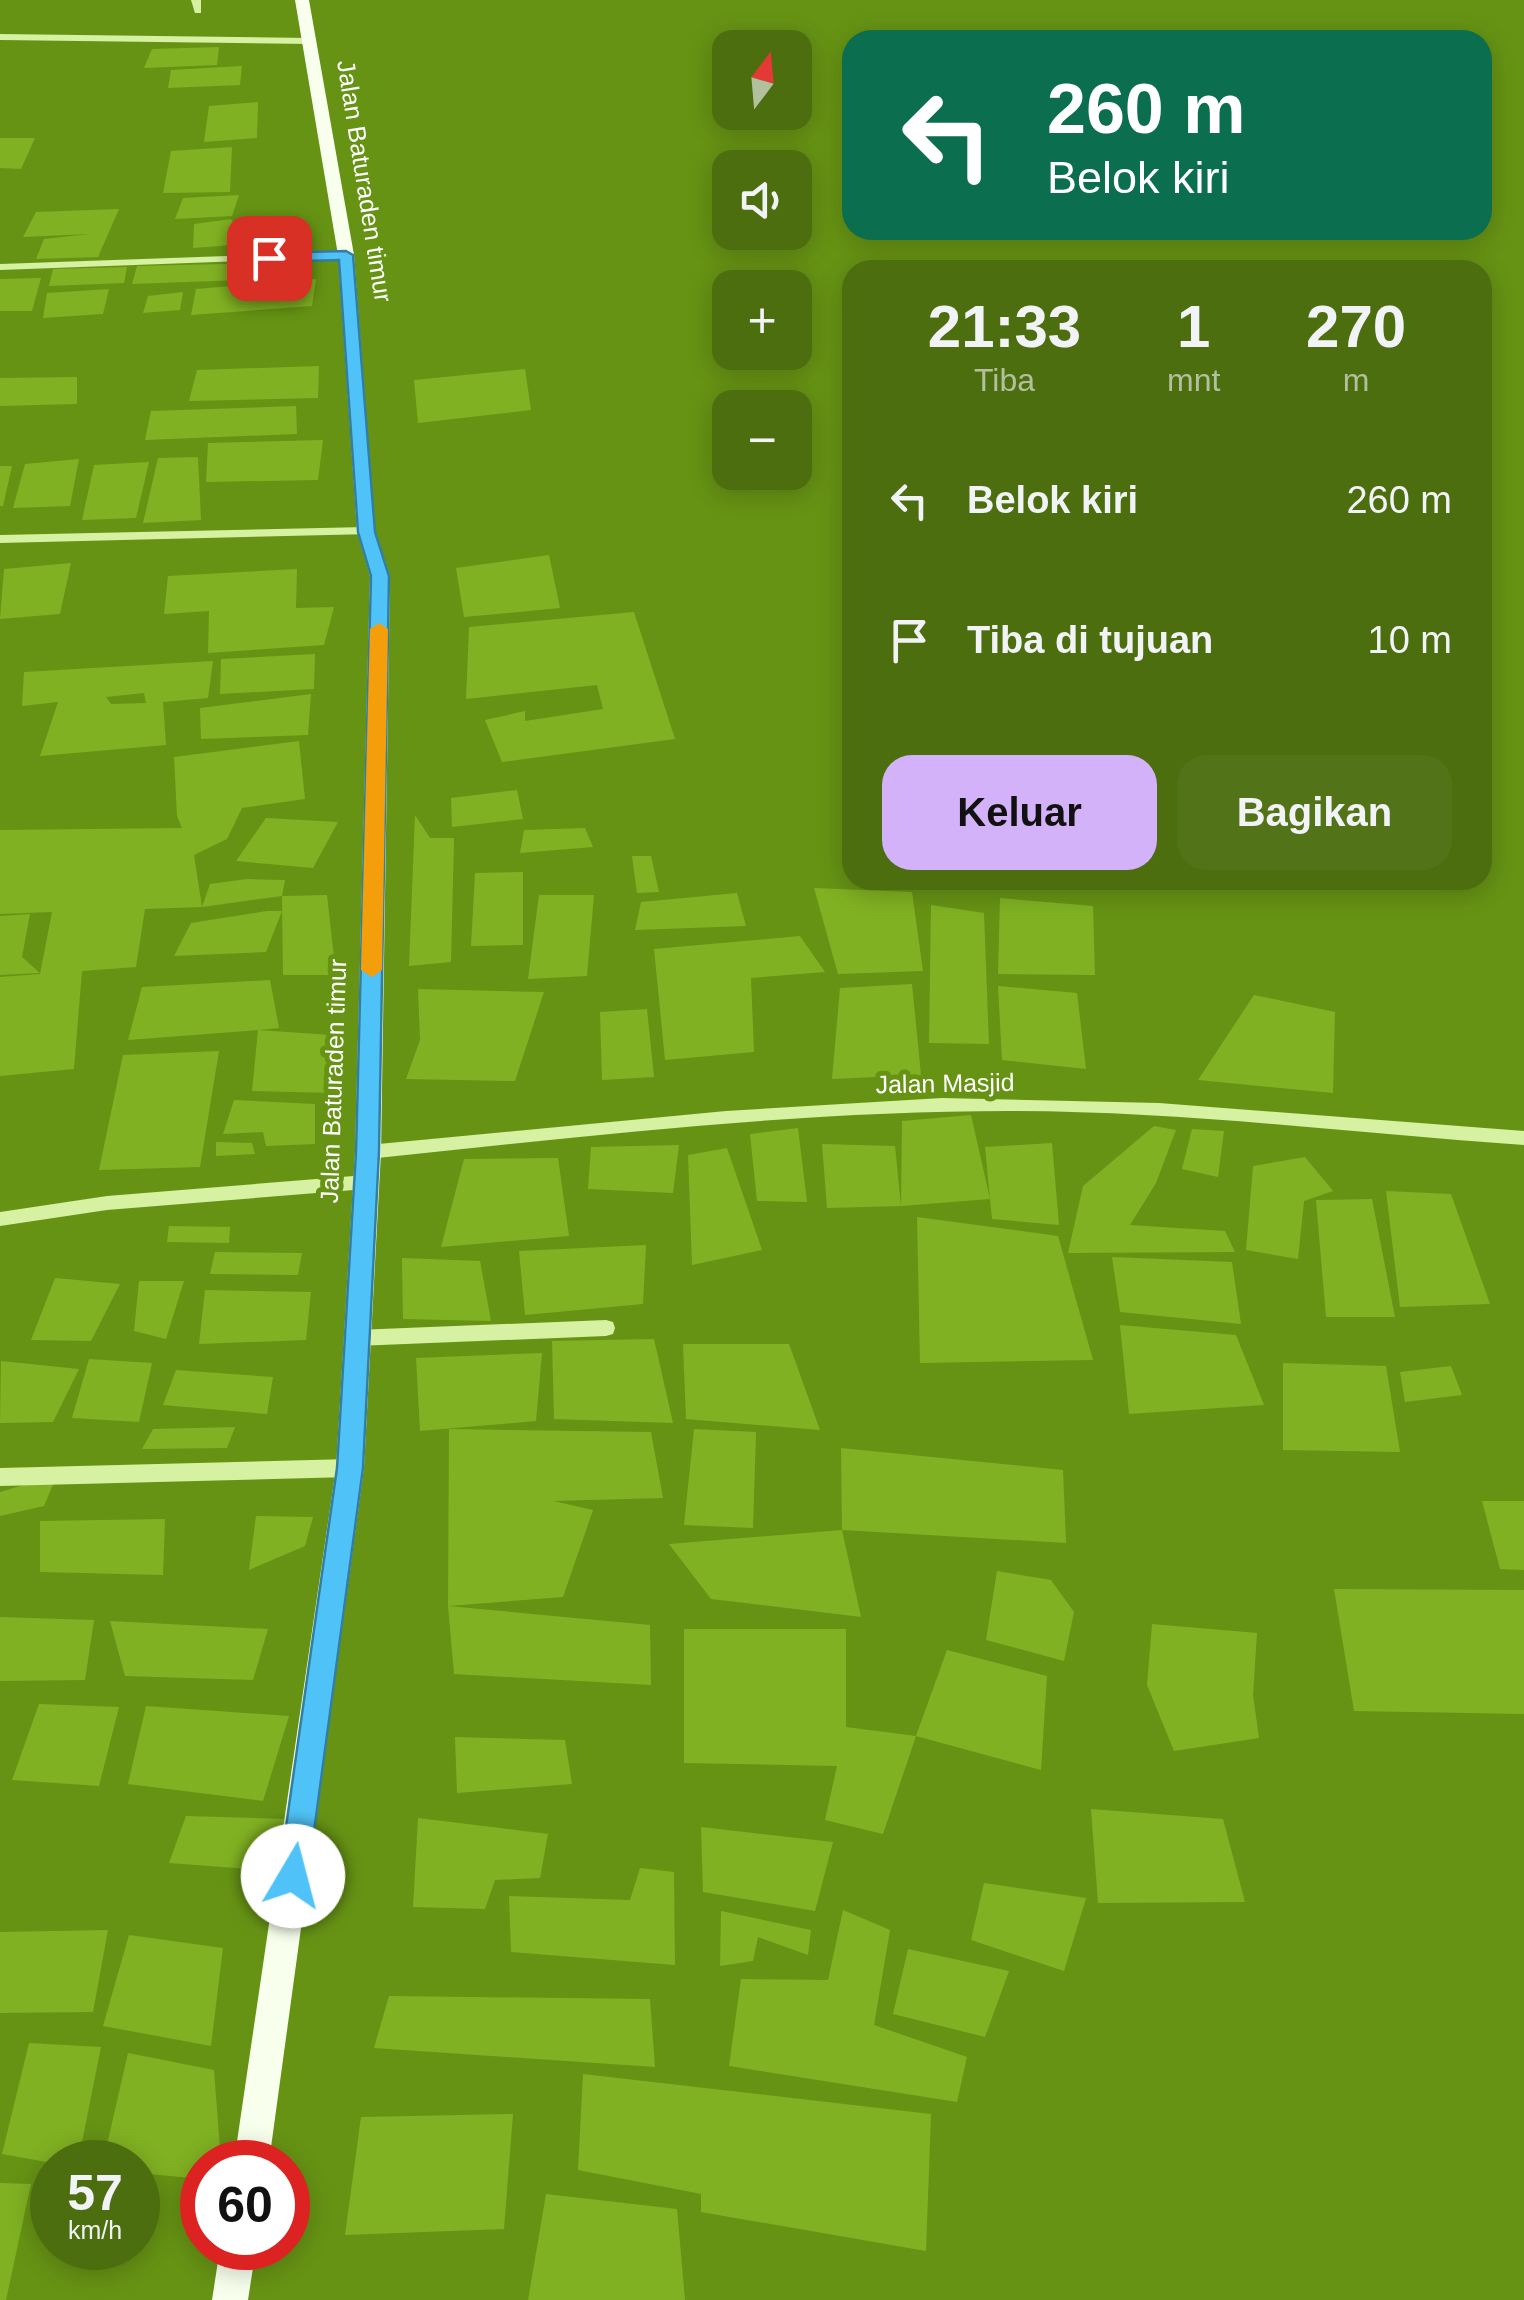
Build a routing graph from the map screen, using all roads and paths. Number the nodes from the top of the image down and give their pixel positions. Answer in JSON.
{"nodes":[{"id":1,"x":302,"y":0,"type":"edge"},
{"id":2,"x":0,"y":36,"type":"edge"},
{"id":3,"x":308,"y":40,"type":"junction"},
{"id":4,"x":346,"y":255,"type":"junction"},
{"id":5,"x":0,"y":267,"type":"edge"},
{"id":6,"x":366,"y":532,"type":"junction"},
{"id":7,"x":0,"y":540,"type":"edge"},
{"id":8,"x":1524,"y":1138,"type":"edge"},
{"id":9,"x":368,"y":1152,"type":"junction"},
{"id":10,"x":366,"y":1182,"type":"junction"},
{"id":11,"x":0,"y":1218,"type":"edge"},
{"id":12,"x":606,"y":1328,"type":"dead end"},
{"id":13,"x":356,"y":1338,"type":"junction"},
{"id":14,"x":350,"y":1468,"type":"junction"},
{"id":15,"x":0,"y":1477,"type":"edge"},
{"id":16,"x":254,"y":2140,"type":"edge"},
{"id":17,"x":235,"y":2270,"type":"edge"},
{"id":18,"x":230,"y":2300,"type":"edge"}],
"edges":[{"from":1,"to":3,"type":"main road","name":"Jalan Baturaden timur"},
{"from":2,"to":3,"type":"street"},
{"from":3,"to":4,"type":"main road","name":"Jalan Baturaden timur"},
{"from":4,"to":5,"type":"street"},
{"from":4,"to":6,"type":"main road","name":"Jalan Baturaden timur"},
{"from":6,"to":7,"type":"street"},
{"from":6,"to":9,"type":"main road","name":"Jalan Baturaden timur"},
{"from":8,"to":9,"type":"street","name":"Jalan Masjid"},
{"from":9,"to":10,"type":"main road","name":"Jalan Baturaden timur"},
{"from":10,"to":11,"type":"street"},
{"from":10,"to":13,"type":"main road","name":"Jalan Baturaden timur"},
{"from":12,"to":13,"type":"street"},
{"from":13,"to":14,"type":"main road","name":"Jalan Baturaden timur"},
{"from":14,"to":15,"type":"street"},
{"from":14,"to":16,"type":"main road","name":"Jalan Baturaden timur"},
{"from":17,"to":18,"type":"main road"}]}
